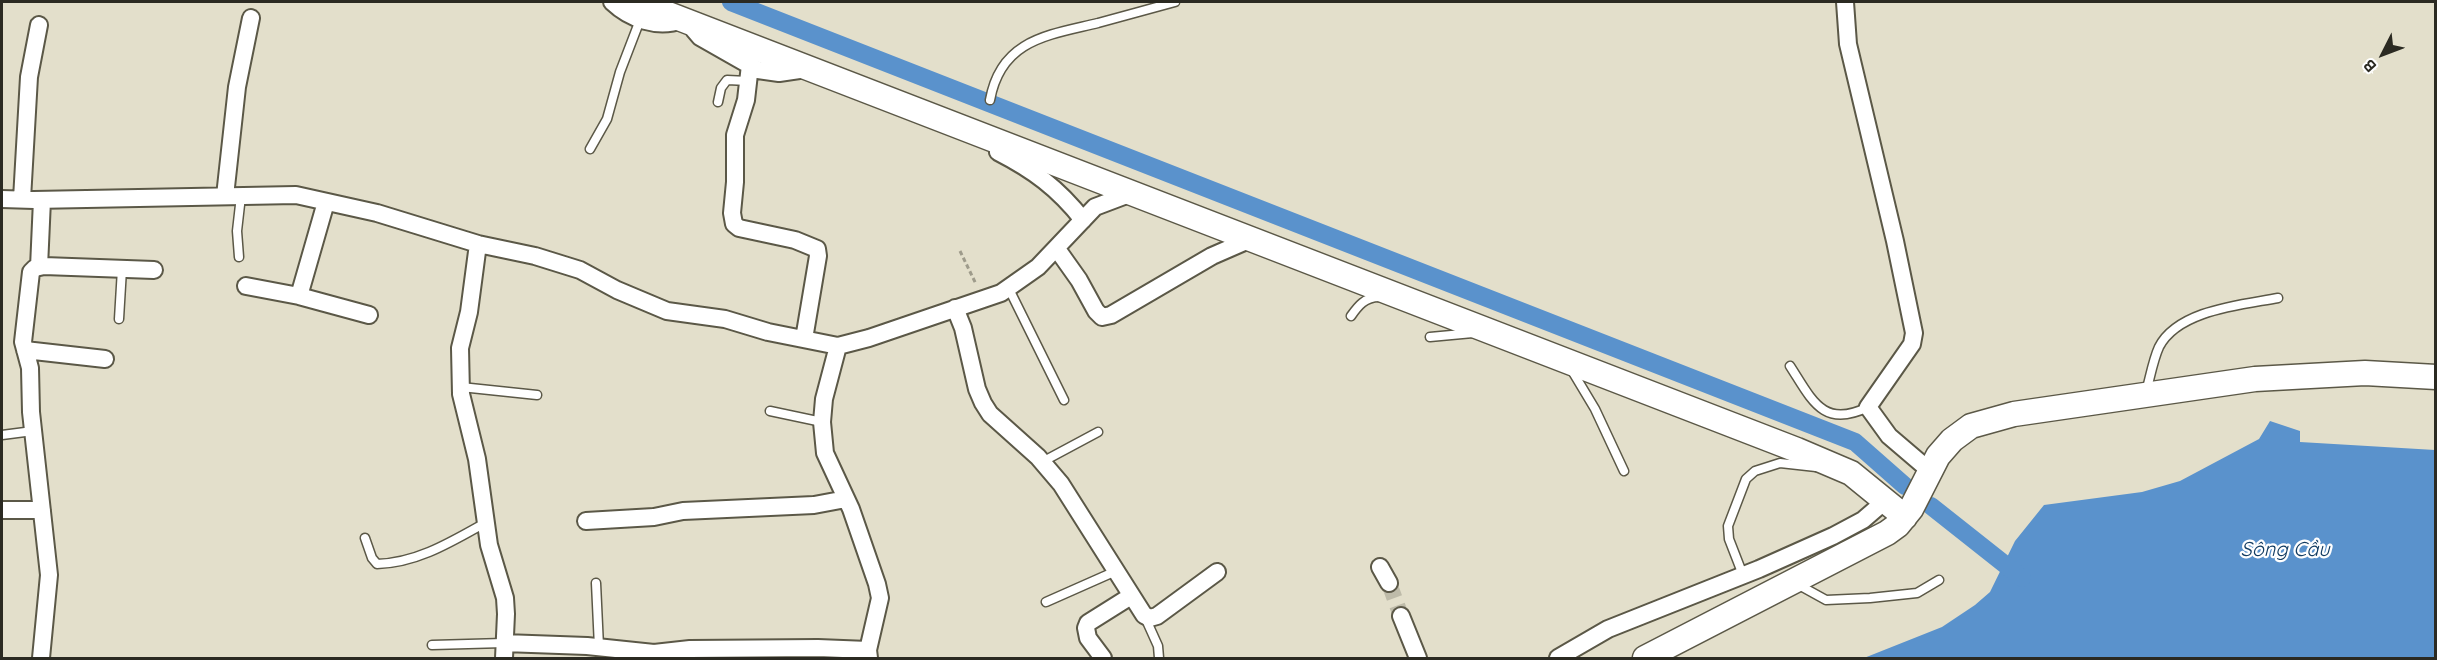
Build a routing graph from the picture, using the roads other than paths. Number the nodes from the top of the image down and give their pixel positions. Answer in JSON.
{"nodes":[{"id":1,"x":612,"y":2,"type":"edge"},
{"id":2,"x":1175,"y":2,"type":"edge"},
{"id":3,"x":1845,"y":2,"type":"edge"},
{"id":4,"x":638,"y":11,"type":"edge"},
{"id":5,"x":251,"y":18,"type":"dead end"},
{"id":6,"x":688,"y":21,"type":"junction"},
{"id":7,"x":39,"y":25,"type":"dead end"},
{"id":8,"x":810,"y":68,"type":"junction"},
{"id":9,"x":749,"y":73,"type":"junction"},
{"id":10,"x":990,"y":100,"type":"dead end"},
{"id":11,"x":718,"y":102,"type":"dead end"},
{"id":12,"x":984,"y":130,"type":"junction"},
{"id":13,"x":590,"y":149,"type":"dead end"},
{"id":14,"x":1132,"y":193,"type":"junction"},
{"id":15,"x":233,"y":195,"type":"junction"},
{"id":16,"x":2,"y":199,"type":"edge"},
{"id":17,"x":22,"y":199,"type":"junction"},
{"id":18,"x":42,"y":200,"type":"junction"},
{"id":19,"x":326,"y":201,"type":"junction"},
{"id":20,"x":1083,"y":220,"type":"junction"},
{"id":21,"x":1251,"y":239,"type":"junction"},
{"id":22,"x":478,"y":244,"type":"junction"},
{"id":23,"x":1058,"y":249,"type":"junction"},
{"id":24,"x":239,"y":257,"type":"dead end"},
{"id":25,"x":39,"y":267,"type":"junction"},
{"id":26,"x":122,"y":269,"type":"junction"},
{"id":27,"x":154,"y":270,"type":"dead end"},
{"id":28,"x":246,"y":286,"type":"dead end"},
{"id":29,"x":1009,"y":289,"type":"junction"},
{"id":30,"x":299,"y":296,"type":"junction"},
{"id":31,"x":1397,"y":297,"type":"junction"},
{"id":32,"x":2278,"y":298,"type":"dead end"},
{"id":33,"x":956,"y":308,"type":"junction"},
{"id":34,"x":369,"y":315,"type":"dead end"},
{"id":35,"x":1351,"y":316,"type":"dead end"},
{"id":36,"x":119,"y":319,"type":"dead end"},
{"id":37,"x":1485,"y":331,"type":"junction"},
{"id":38,"x":1430,"y":337,"type":"dead end"},
{"id":39,"x":804,"y":339,"type":"junction"},
{"id":40,"x":838,"y":346,"type":"junction"},
{"id":41,"x":25,"y":350,"type":"junction"},
{"id":42,"x":105,"y":359,"type":"dead end"},
{"id":43,"x":1567,"y":361,"type":"junction"},
{"id":44,"x":1790,"y":366,"type":"dead end"},
{"id":45,"x":2436,"y":377,"type":"edge"},
{"id":46,"x":461,"y":387,"type":"junction"},
{"id":47,"x":537,"y":395,"type":"dead end"},
{"id":48,"x":2145,"y":395,"type":"junction"},
{"id":49,"x":1064,"y":400,"type":"dead end"},
{"id":50,"x":770,"y":411,"type":"dead end"},
{"id":51,"x":1871,"y":413,"type":"junction"},
{"id":52,"x":822,"y":422,"type":"junction"},
{"id":53,"x":33,"y":432,"type":"junction"},
{"id":54,"x":1098,"y":432,"type":"dead end"},
{"id":55,"x":2,"y":435,"type":"edge"},
{"id":56,"x":1042,"y":462,"type":"junction"},
{"id":57,"x":1841,"y":469,"type":"junction"},
{"id":58,"x":1624,"y":471,"type":"dead end"},
{"id":59,"x":1930,"y":471,"type":"junction"},
{"id":60,"x":846,"y":499,"type":"junction"},
{"id":61,"x":1885,"y":501,"type":"junction"},
{"id":62,"x":2,"y":510,"type":"edge"},
{"id":63,"x":42,"y":510,"type":"junction"},
{"id":64,"x":1905,"y":517,"type":"junction"},
{"id":65,"x":586,"y":520,"type":"dead end"},
{"id":66,"x":485,"y":523,"type":"junction"},
{"id":67,"x":365,"y":538,"type":"dead end"},
{"id":68,"x":1380,"y":567,"type":"dead end"},
{"id":69,"x":1116,"y":571,"type":"junction"},
{"id":70,"x":1217,"y":572,"type":"dead end"},
{"id":71,"x":1743,"y":575,"type":"junction"},
{"id":72,"x":1938,"y":580,"type":"dead end"},
{"id":73,"x":1794,"y":582,"type":"junction"},
{"id":74,"x":596,"y":583,"type":"dead end"},
{"id":75,"x":1389,"y":583,"type":"tunnel mouth"},
{"id":76,"x":1131,"y":596,"type":"junction"},
{"id":77,"x":1046,"y":602,"type":"dead end"},
{"id":78,"x":1144,"y":615,"type":"junction"},
{"id":79,"x":1401,"y":616,"type":"tunnel mouth"},
{"id":80,"x":432,"y":645,"type":"dead end"},
{"id":81,"x":600,"y":647,"type":"junction"},
{"id":82,"x":504,"y":651,"type":"edge"},
{"id":83,"x":824,"y":653,"type":"edge"},
{"id":84,"x":868,"y":654,"type":"edge"},
{"id":85,"x":41,"y":658,"type":"edge"},
{"id":86,"x":1103,"y":658,"type":"edge"},
{"id":87,"x":1159,"y":658,"type":"edge"},
{"id":88,"x":1418,"y":658,"type":"edge"},
{"id":89,"x":1558,"y":658,"type":"edge"},
{"id":90,"x":1645,"y":658,"type":"edge"}],
"edges":[{"from":1,"to":4,"type":"street"},
{"from":2,"to":10,"type":"lane"},
{"from":3,"to":51,"type":"street"},
{"from":4,"to":6,"type":"street"},
{"from":4,"to":13,"type":"lane"},
{"from":5,"to":15,"type":"street"},
{"from":6,"to":8,"type":"street"},
{"from":6,"to":9,"type":"street"},
{"from":7,"to":17,"type":"street"},
{"from":8,"to":9,"type":"street"},
{"from":8,"to":12,"type":"street"},
{"from":9,"to":11,"type":"lane"},
{"from":9,"to":39,"type":"street"},
{"from":12,"to":14,"type":"street"},
{"from":12,"to":20,"type":"street"},
{"from":14,"to":20,"type":"street"},
{"from":14,"to":21,"type":"street"},
{"from":15,"to":18,"type":"street"},
{"from":15,"to":19,"type":"street"},
{"from":15,"to":24,"type":"lane"},
{"from":16,"to":17,"type":"street"},
{"from":17,"to":18,"type":"street"},
{"from":18,"to":25,"type":"street"},
{"from":19,"to":22,"type":"street"},
{"from":19,"to":30,"type":"street"},
{"from":20,"to":23,"type":"street"},
{"from":21,"to":23,"type":"street"},
{"from":21,"to":31,"type":"street"},
{"from":22,"to":39,"type":"street"},
{"from":22,"to":46,"type":"street"},
{"from":23,"to":29,"type":"street"},
{"from":25,"to":26,"type":"street"},
{"from":25,"to":41,"type":"street"},
{"from":26,"to":27,"type":"street"},
{"from":26,"to":36,"type":"lane"},
{"from":28,"to":30,"type":"street"},
{"from":29,"to":33,"type":"street"},
{"from":29,"to":49,"type":"lane"},
{"from":30,"to":34,"type":"street"},
{"from":31,"to":35,"type":"lane"},
{"from":31,"to":37,"type":"street"},
{"from":32,"to":48,"type":"lane"},
{"from":33,"to":40,"type":"street"},
{"from":33,"to":56,"type":"street"},
{"from":37,"to":38,"type":"lane"},
{"from":37,"to":43,"type":"street"},
{"from":39,"to":40,"type":"street"},
{"from":40,"to":52,"type":"street"},
{"from":41,"to":42,"type":"street"},
{"from":41,"to":53,"type":"street"},
{"from":43,"to":57,"type":"street"},
{"from":43,"to":58,"type":"lane"},
{"from":44,"to":51,"type":"lane"},
{"from":45,"to":48,"type":"street"},
{"from":46,"to":47,"type":"lane"},
{"from":46,"to":66,"type":"street"},
{"from":48,"to":59,"type":"street"},
{"from":50,"to":52,"type":"lane"},
{"from":51,"to":59,"type":"street"},
{"from":52,"to":60,"type":"street"},
{"from":53,"to":55,"type":"lane"},
{"from":53,"to":63,"type":"street"},
{"from":54,"to":56,"type":"lane"},
{"from":56,"to":69,"type":"street"},
{"from":57,"to":61,"type":"street"},
{"from":57,"to":71,"type":"lane"},
{"from":59,"to":64,"type":"street"},
{"from":60,"to":65,"type":"street"},
{"from":60,"to":84,"type":"street"},
{"from":61,"to":64,"type":"street"},
{"from":61,"to":71,"type":"street"},
{"from":62,"to":63,"type":"street"},
{"from":63,"to":85,"type":"street"},
{"from":64,"to":73,"type":"street"},
{"from":66,"to":67,"type":"lane"},
{"from":66,"to":82,"type":"street"},
{"from":68,"to":75,"type":"street"},
{"from":69,"to":76,"type":"street"},
{"from":69,"to":77,"type":"lane"},
{"from":70,"to":78,"type":"street"},
{"from":71,"to":89,"type":"street"},
{"from":72,"to":73,"type":"lane"},
{"from":73,"to":90,"type":"street"},
{"from":74,"to":81,"type":"lane"},
{"from":76,"to":78,"type":"street"},
{"from":76,"to":86,"type":"street"},
{"from":78,"to":87,"type":"lane"},
{"from":79,"to":88,"type":"street"},
{"from":80,"to":82,"type":"lane"},
{"from":81,"to":82,"type":"street"},
{"from":81,"to":83,"type":"street"},
{"from":83,"to":84,"type":"street"}]}
